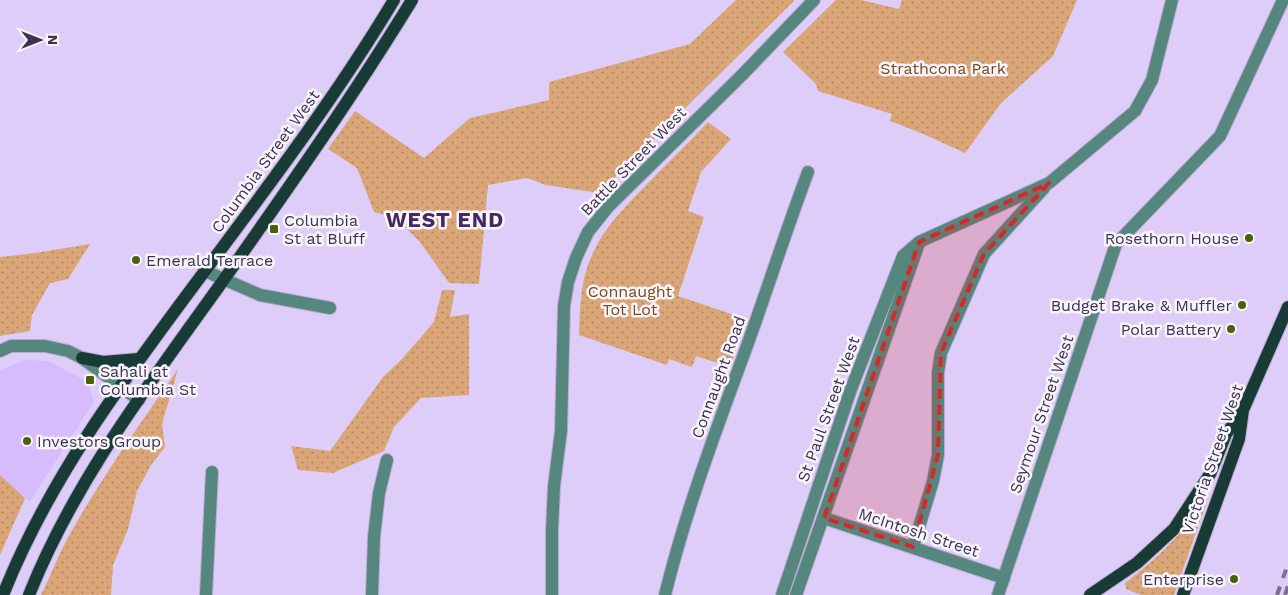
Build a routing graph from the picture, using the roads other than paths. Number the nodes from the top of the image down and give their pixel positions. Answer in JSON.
{"nodes":[{"id":1,"x":394,"y":0,"type":"edge"},
{"id":2,"x":412,"y":0,"type":"edge"},
{"id":3,"x":814,"y":0,"type":"edge"},
{"id":4,"x":1172,"y":0,"type":"edge"},
{"id":5,"x":1283,"y":0,"type":"edge"},
{"id":6,"x":808,"y":172,"type":"dead end"},
{"id":7,"x":1049,"y":183,"type":"junction"},
{"id":8,"x":920,"y":242,"type":"junction"},
{"id":9,"x":205,"y":271,"type":"junction"},
{"id":10,"x":224,"y":279,"type":"junction"},
{"id":11,"x":1288,"y":307,"type":"edge"},
{"id":12,"x":330,"y":308,"type":"dead end"},
{"id":13,"x":0,"y":351,"type":"edge"},
{"id":14,"x":82,"y":358,"type":"junction"},
{"id":15,"x":139,"y":359,"type":"junction"},
{"id":16,"x":121,"y":386,"type":"junction"},
{"id":17,"x":139,"y":400,"type":"junction"},
{"id":18,"x":1243,"y":410,"type":"junction"},
{"id":19,"x":387,"y":460,"type":"dead end"},
{"id":20,"x":212,"y":472,"type":"dead end"},
{"id":21,"x":824,"y":518,"type":"junction"},
{"id":22,"x":912,"y":547,"type":"junction"},
{"id":23,"x":1004,"y":578,"type":"junction"},
{"id":24,"x":3,"y":595,"type":"edge"},
{"id":25,"x":29,"y":595,"type":"edge"},
{"id":26,"x":206,"y":595,"type":"edge"},
{"id":27,"x":372,"y":595,"type":"edge"},
{"id":28,"x":552,"y":595,"type":"edge"},
{"id":29,"x":664,"y":595,"type":"edge"},
{"id":30,"x":782,"y":595,"type":"edge"},
{"id":31,"x":796,"y":595,"type":"edge"},
{"id":32,"x":998,"y":595,"type":"edge"},
{"id":33,"x":1090,"y":595,"type":"edge"},
{"id":34,"x":1183,"y":595,"type":"edge"}],
"edges":[{"from":1,"to":9,"type":"main road","name":"Columbia Street West"},
{"from":2,"to":10,"type":"main road","name":"Columbia Street West"},
{"from":3,"to":28,"type":"street","name":"Battle Street West"},
{"from":4,"to":7,"type":"street","name":"St Paul Street West"},
{"from":5,"to":23,"type":"street","name":"Seymour Street West"},
{"from":6,"to":29,"type":"street","name":"Connaught Road"},
{"from":7,"to":8,"type":"street","name":"St Paul Street West"},
{"from":7,"to":22,"type":"street"},
{"from":8,"to":21,"type":"street","name":"St Paul Street West"},
{"from":8,"to":30,"type":"street","name":"St Paul Street West"},
{"from":9,"to":10,"type":"street"},
{"from":9,"to":15,"type":"main road","name":"Columbia Street West"},
{"from":10,"to":12,"type":"street"},
{"from":10,"to":17,"type":"main road","name":"Columbia Street West"},
{"from":11,"to":18,"type":"main road","name":"Victoria Street West"},
{"from":13,"to":14,"type":"street"},
{"from":14,"to":15,"type":"main road"},
{"from":14,"to":16,"type":"street"},
{"from":15,"to":16,"type":"main road","name":"Columbia Street West"},
{"from":16,"to":17,"type":"street"},
{"from":16,"to":24,"type":"main road","name":"Columbia Street West"},
{"from":17,"to":25,"type":"main road","name":"Columbia Street West"},
{"from":18,"to":33,"type":"main road"},
{"from":18,"to":34,"type":"main road","name":"Victoria Street West"},
{"from":19,"to":27,"type":"street"},
{"from":20,"to":26,"type":"street"},
{"from":21,"to":22,"type":"street","name":"McIntosh Street"},
{"from":21,"to":31,"type":"street","name":"St Paul Street West"},
{"from":22,"to":23,"type":"street","name":"McIntosh Street"},
{"from":23,"to":32,"type":"street","name":"Seymour Street West"}]}
